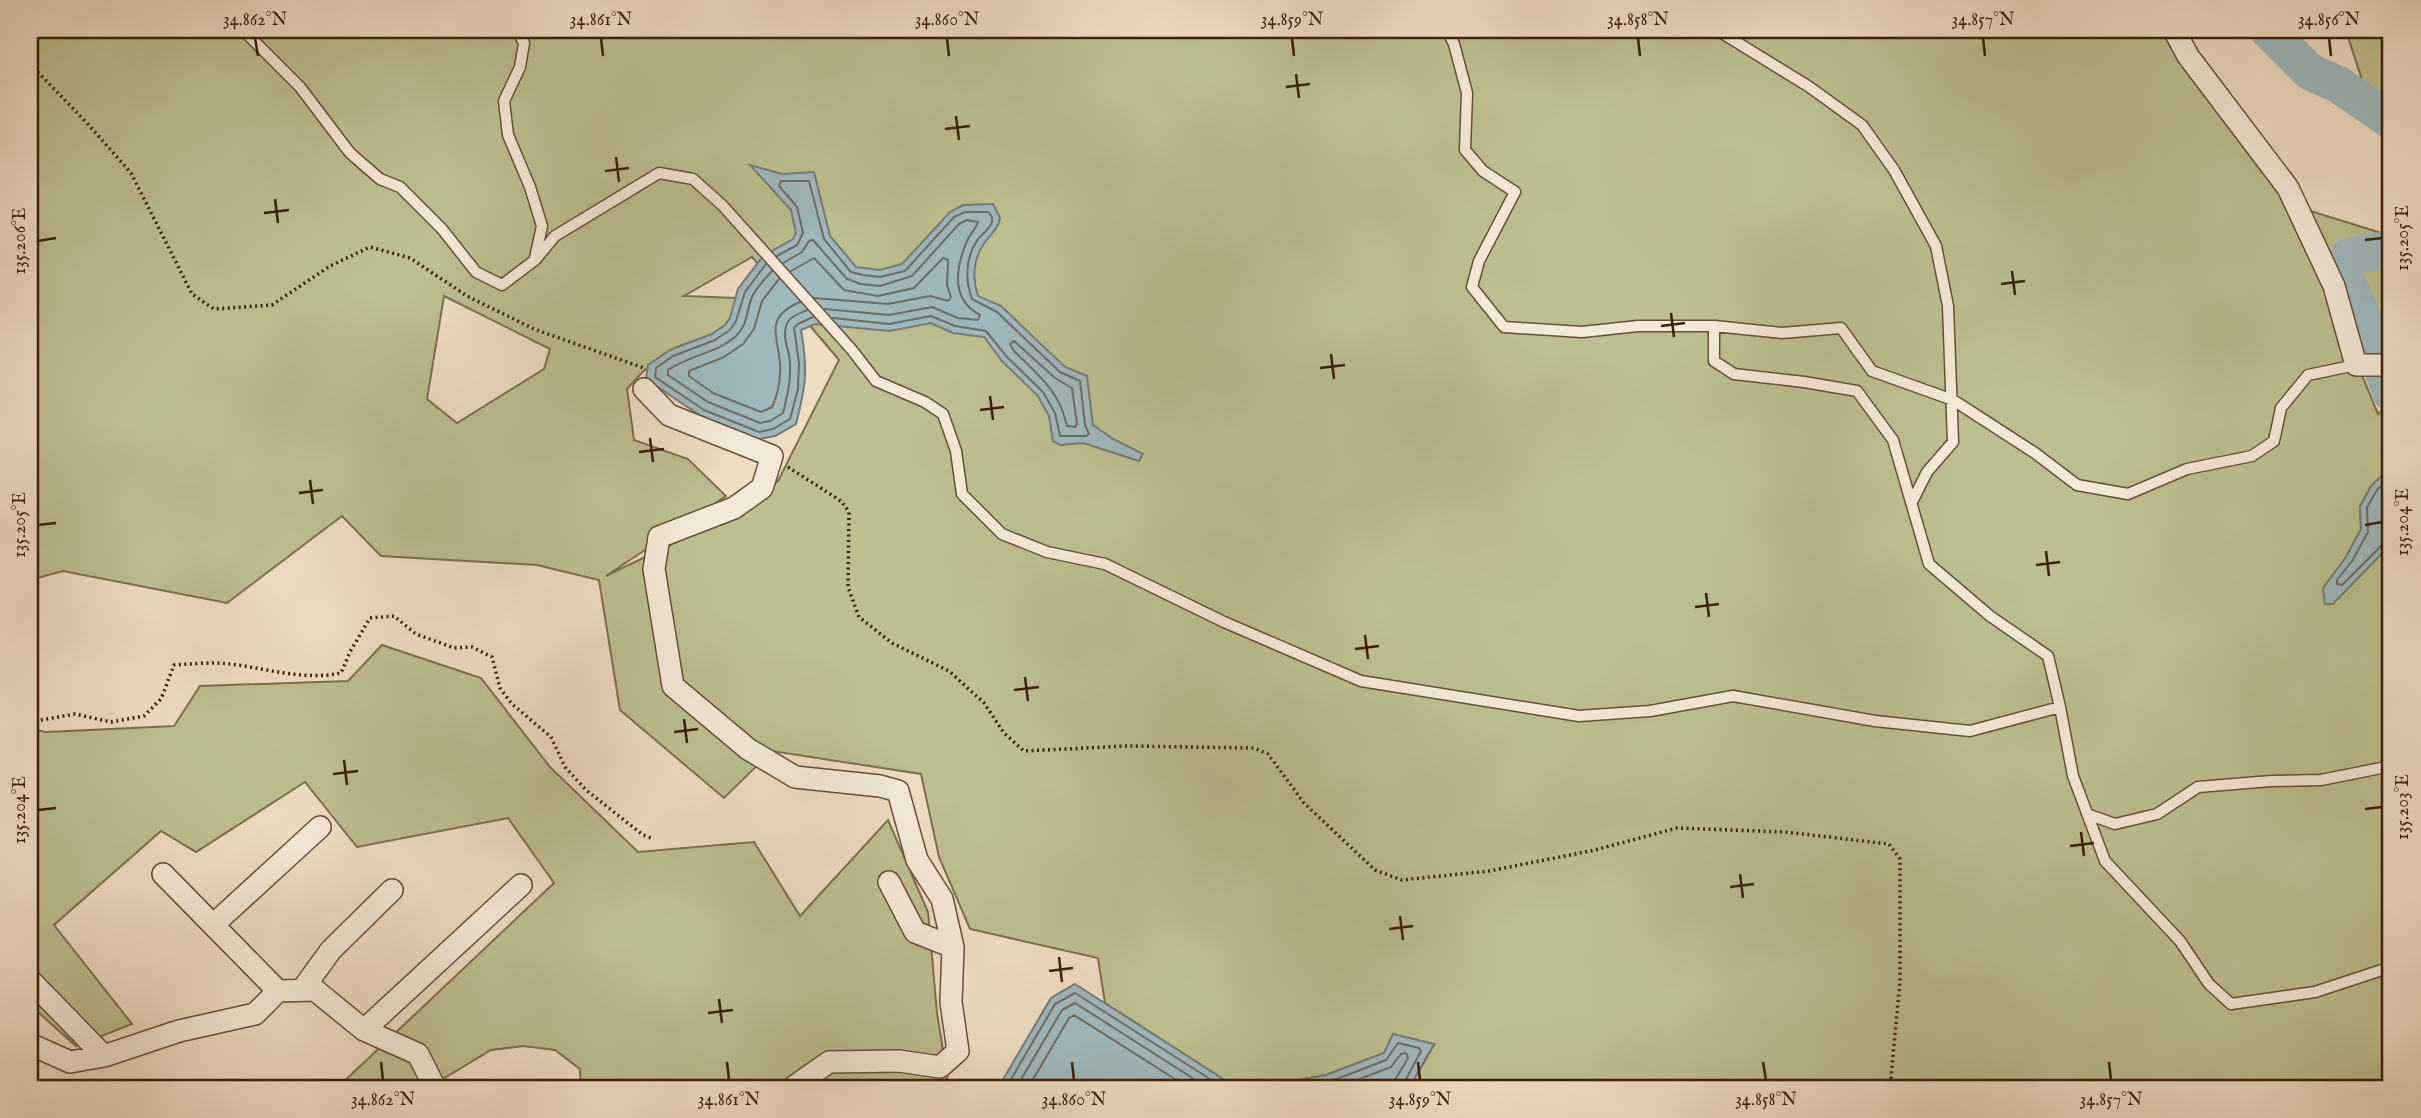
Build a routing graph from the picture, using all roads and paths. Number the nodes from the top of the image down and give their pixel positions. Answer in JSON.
{"nodes":[{"id":1,"x":243,"y":30,"type":"edge"},
{"id":2,"x":517,"y":30,"type":"edge"},
{"id":3,"x":1447,"y":30,"type":"edge"},
{"id":4,"x":1717,"y":30,"type":"edge"},
{"id":5,"x":2174,"y":30,"type":"edge"},
{"id":6,"x":30,"y":64,"type":"edge"},
{"id":7,"x":535,"y":261,"type":"junction"},
{"id":8,"x":1714,"y":326,"type":"junction"},
{"id":9,"x":2356,"y":365,"type":"junction"},
{"id":10,"x":2391,"y":365,"type":"edge"},
{"id":11,"x":644,"y":389,"type":"joint"},
{"id":12,"x":1953,"y":400,"type":"junction"},
{"id":13,"x":772,"y":456,"type":"junction"},
{"id":14,"x":1912,"y":502,"type":"junction"},
{"id":15,"x":2060,"y":707,"type":"junction"},
{"id":16,"x":30,"y":722,"type":"edge"},
{"id":17,"x":2391,"y":766,"type":"edge"},
{"id":18,"x":2087,"y":814,"type":"junction"},
{"id":19,"x":320,"y":827,"type":"dead end"},
{"id":20,"x":654,"y":839,"type":"dead end"},
{"id":21,"x":163,"y":874,"type":"dead end"},
{"id":22,"x":889,"y":881,"type":"dead end"},
{"id":23,"x":521,"y":884,"type":"dead end"},
{"id":24,"x":392,"y":890,"type":"dead end"},
{"id":25,"x":213,"y":925,"type":"junction"},
{"id":26,"x":953,"y":947,"type":"junction"},
{"id":27,"x":2391,"y":967,"type":"edge"},
{"id":28,"x":30,"y":980,"type":"edge"},
{"id":29,"x":302,"y":990,"type":"junction"},
{"id":30,"x":278,"y":991,"type":"junction"},
{"id":31,"x":364,"y":1030,"type":"junction"},
{"id":32,"x":30,"y":1044,"type":"edge"},
{"id":33,"x":104,"y":1056,"type":"junction"},
{"id":34,"x":435,"y":1088,"type":"edge"},
{"id":35,"x":792,"y":1088,"type":"edge"},
{"id":36,"x":1890,"y":1088,"type":"edge"}],
"edges":[{"from":1,"to":7,"type":"lane"},
{"from":2,"to":7,"type":"lane"},
{"from":3,"to":8,"type":"lane"},
{"from":4,"to":12,"type":"lane"},
{"from":5,"to":9,"type":"street"},
{"from":6,"to":11,"type":"path"},
{"from":7,"to":15,"type":"lane"},
{"from":8,"to":12,"type":"lane"},
{"from":8,"to":14,"type":"lane"},
{"from":9,"to":10,"type":"street"},
{"from":9,"to":12,"type":"lane"},
{"from":11,"to":13,"type":"street"},
{"from":12,"to":14,"type":"lane"},
{"from":13,"to":26,"type":"street"},
{"from":13,"to":36,"type":"path"},
{"from":14,"to":15,"type":"lane"},
{"from":15,"to":18,"type":"lane"},
{"from":16,"to":20,"type":"path"},
{"from":17,"to":18,"type":"lane"},
{"from":18,"to":27,"type":"lane"},
{"from":19,"to":25,"type":"street"},
{"from":21,"to":25,"type":"street"},
{"from":22,"to":26,"type":"street"},
{"from":23,"to":31,"type":"street"},
{"from":24,"to":29,"type":"street"},
{"from":25,"to":30,"type":"street"},
{"from":26,"to":35,"type":"street"},
{"from":28,"to":33,"type":"street"},
{"from":29,"to":30,"type":"street"},
{"from":29,"to":31,"type":"street"},
{"from":30,"to":33,"type":"street"},
{"from":31,"to":34,"type":"street"},
{"from":32,"to":33,"type":"street"}]}
